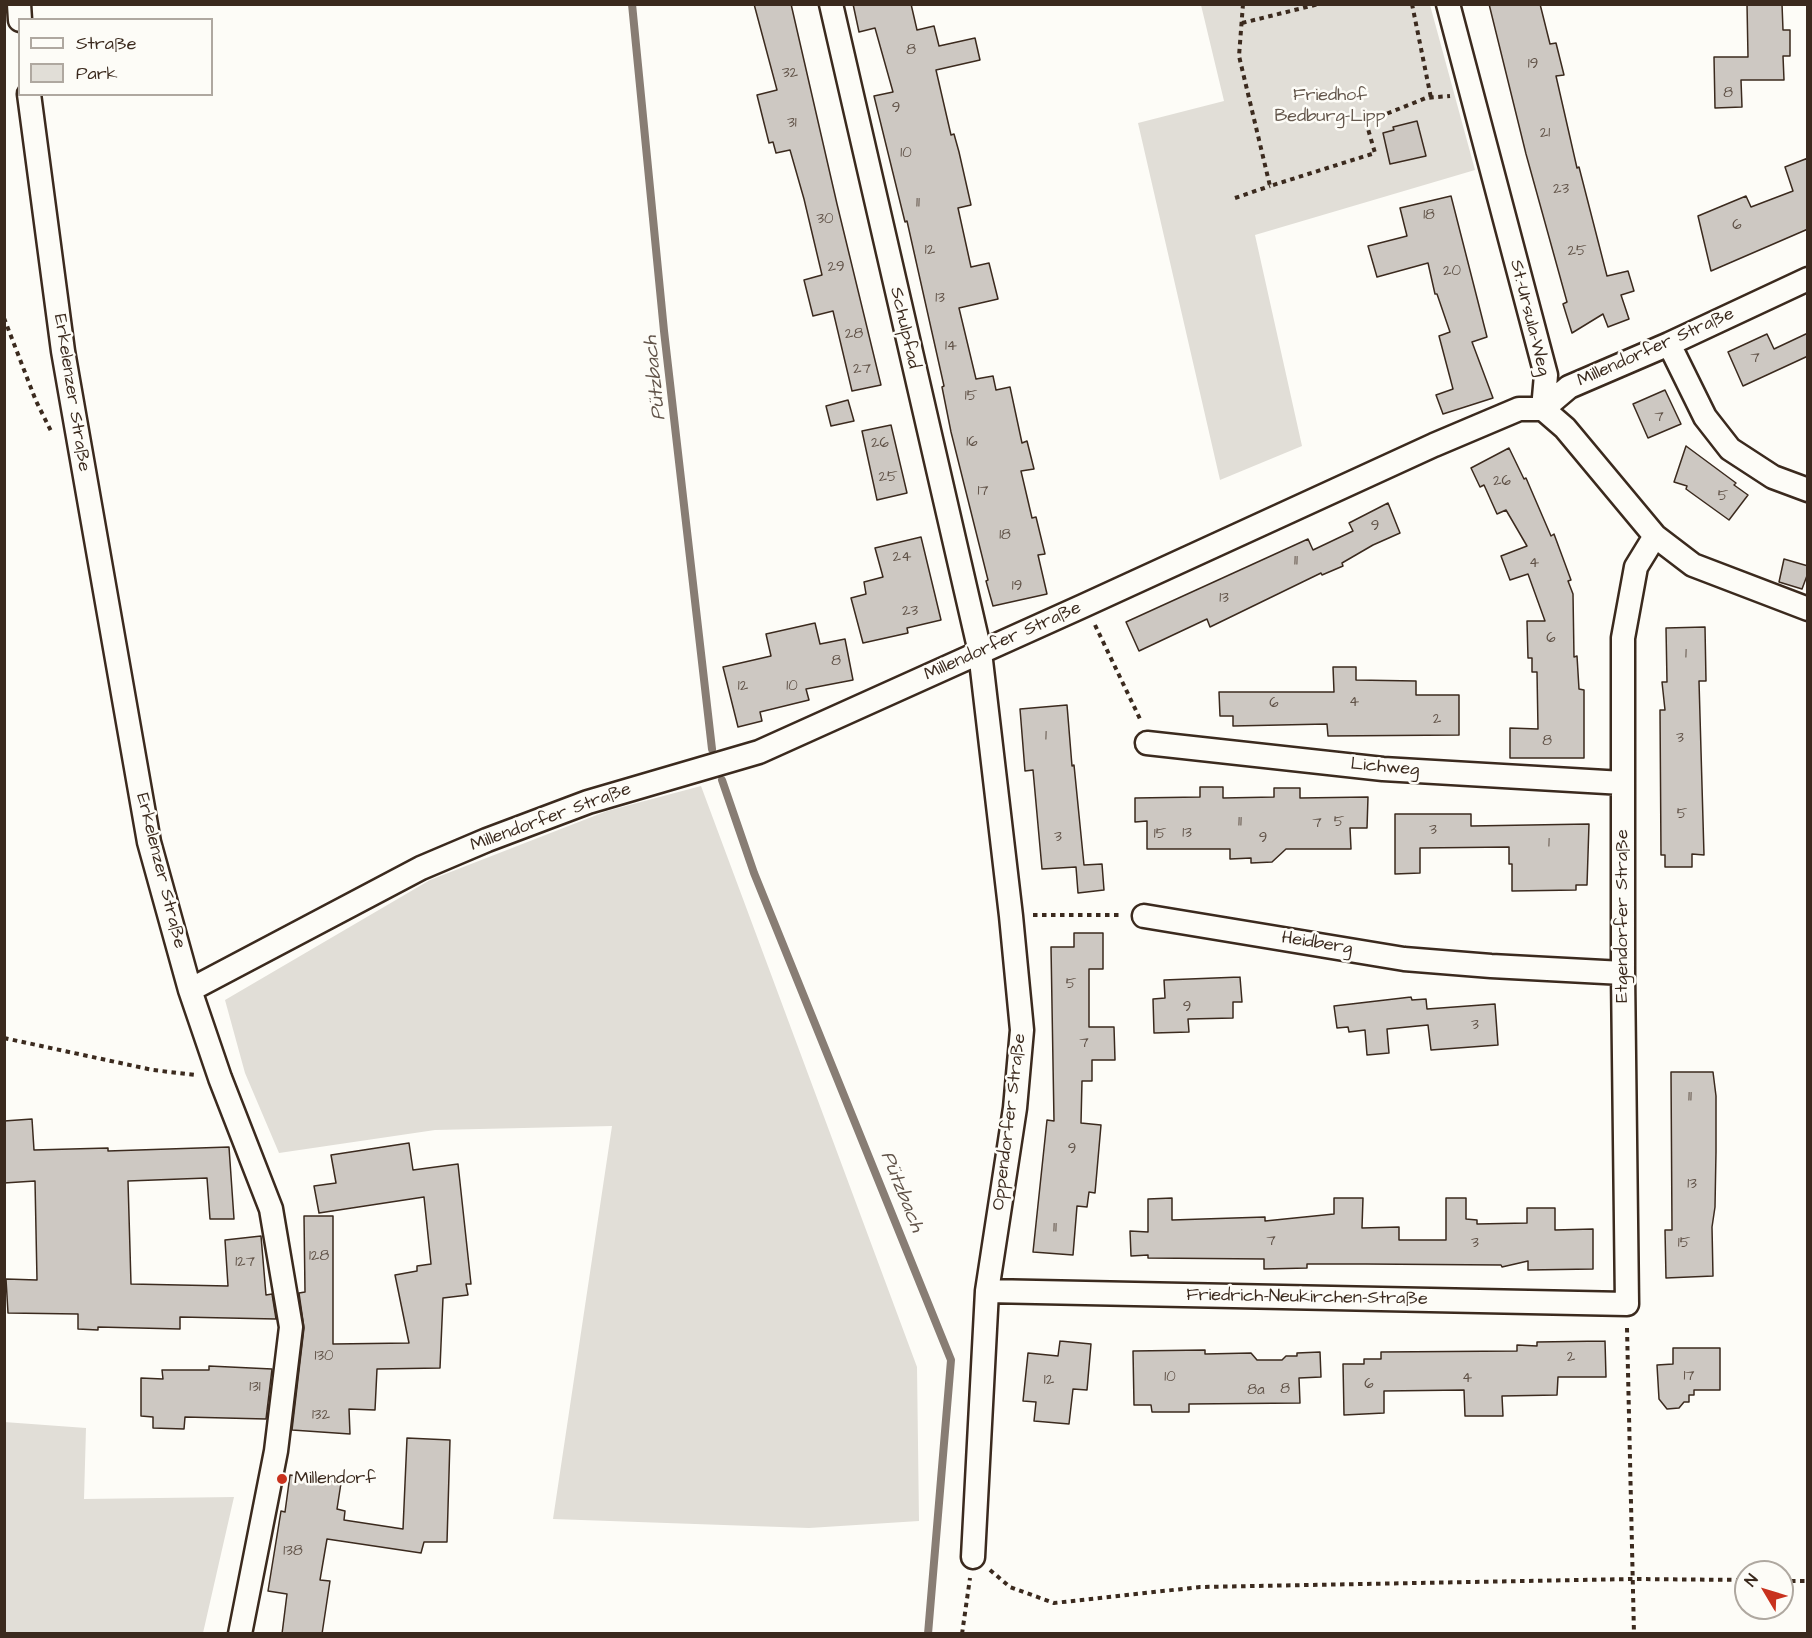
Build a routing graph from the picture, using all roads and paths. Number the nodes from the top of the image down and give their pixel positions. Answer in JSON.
{"nodes":[{"id":1,"x":831,"y":4,"type":"edge"},
{"id":2,"x":1243,"y":4,"type":"edge"},
{"id":3,"x":1319,"y":4,"type":"edge"},
{"id":4,"x":1412,"y":4,"type":"edge"},
{"id":5,"x":1448,"y":4,"type":"edge"},
{"id":6,"x":1242,"y":24,"type":"junction"},
{"id":7,"x":1471,"y":94,"type":"junction"},
{"id":8,"x":29,"y":96,"type":"edge"},
{"id":9,"x":1431,"y":98,"type":"junction"},
{"id":10,"x":1270,"y":186,"type":"junction"},
{"id":11,"x":1235,"y":198,"type":"dead end"},
{"id":12,"x":1808,"y":279,"type":"edge"},
{"id":13,"x":4,"y":318,"type":"edge"},
{"id":14,"x":1669,"y":344,"type":"junction"},
{"id":15,"x":1544,"y":409,"type":"junction"},
{"id":16,"x":56,"y":440,"type":"dead end"},
{"id":17,"x":1808,"y":490,"type":"edge"},
{"id":18,"x":1655,"y":536,"type":"junction"},
{"id":19,"x":1083,"y":606,"type":"junction"},
{"id":20,"x":1808,"y":609,"type":"edge"},
{"id":21,"x":980,"y":652,"type":"junction"},
{"id":22,"x":1147,"y":743,"type":"joint"},
{"id":23,"x":1623,"y":783,"type":"junction"},
{"id":24,"x":1011,"y":916,"type":"junction"},
{"id":25,"x":1144,"y":916,"type":"joint"},
{"id":26,"x":1623,"y":973,"type":"junction"},
{"id":27,"x":190,"y":990,"type":"junction"},
{"id":28,"x":4,"y":1038,"type":"edge"},
{"id":29,"x":220,"y":1078,"type":"junction"},
{"id":30,"x":987,"y":1292,"type":"junction"},
{"id":31,"x":1627,"y":1304,"type":"junction"},
{"id":32,"x":973,"y":1557,"type":"junction"},
{"id":33,"x":1634,"y":1580,"type":"junction"},
{"id":34,"x":1734,"y":1581,"type":"edge"},
{"id":35,"x":240,"y":1634,"type":"edge"},
{"id":36,"x":962,"y":1634,"type":"edge"},
{"id":37,"x":1634,"y":1634,"type":"edge"}],
"edges":[{"from":1,"to":21,"type":"street","name":"Schulpfad"},
{"from":2,"to":6,"type":"path"},
{"from":3,"to":6,"type":"path"},
{"from":4,"to":9,"type":"path"},
{"from":5,"to":7,"type":"street","name":"St.-Ursula-Weg"},
{"from":6,"to":10,"type":"path"},
{"from":7,"to":9,"type":"path"},
{"from":7,"to":15,"type":"street","name":"St.-Ursula-Weg"},
{"from":8,"to":27,"type":"street","name":"Erkelenzer Straße"},
{"from":9,"to":10,"type":"path"},
{"from":10,"to":11,"type":"path"},
{"from":12,"to":14,"type":"street","name":"Millendorfer Straße"},
{"from":13,"to":16,"type":"path"},
{"from":14,"to":15,"type":"street","name":"Millendorfer Straße"},
{"from":14,"to":17,"type":"street"},
{"from":15,"to":18,"type":"street"},
{"from":15,"to":19,"type":"street","name":"Millendorfer Straße"},
{"from":18,"to":20,"type":"street"},
{"from":18,"to":23,"type":"street","name":"Etgendorfer Straße"},
{"from":19,"to":21,"type":"street","name":"Millendorfer Straße"},
{"from":19,"to":22,"type":"path"},
{"from":21,"to":24,"type":"street","name":"Oppendorfer Straße"},
{"from":21,"to":27,"type":"street","name":"Millendorfer Straße"},
{"from":22,"to":23,"type":"street","name":"Lichweg"},
{"from":23,"to":26,"type":"street","name":"Etgendorfer Straße"},
{"from":24,"to":25,"type":"path"},
{"from":24,"to":30,"type":"street","name":"Oppendorfer Straße"},
{"from":25,"to":26,"type":"street","name":"Heidberg"},
{"from":26,"to":31,"type":"street","name":"Etgendorfer Straße"},
{"from":27,"to":29,"type":"street","name":"Erkelenzer Straße"},
{"from":28,"to":29,"type":"path"},
{"from":29,"to":35,"type":"street","name":"Erkelenzer Straße"},
{"from":30,"to":31,"type":"street","name":"Friedrich-Neukirchen-Straße"},
{"from":30,"to":32,"type":"street","name":"Oppendorfer Straße"},
{"from":31,"to":33,"type":"path"},
{"from":32,"to":33,"type":"path"},
{"from":32,"to":36,"type":"path"},
{"from":33,"to":34,"type":"path"},
{"from":33,"to":37,"type":"path"}]}
